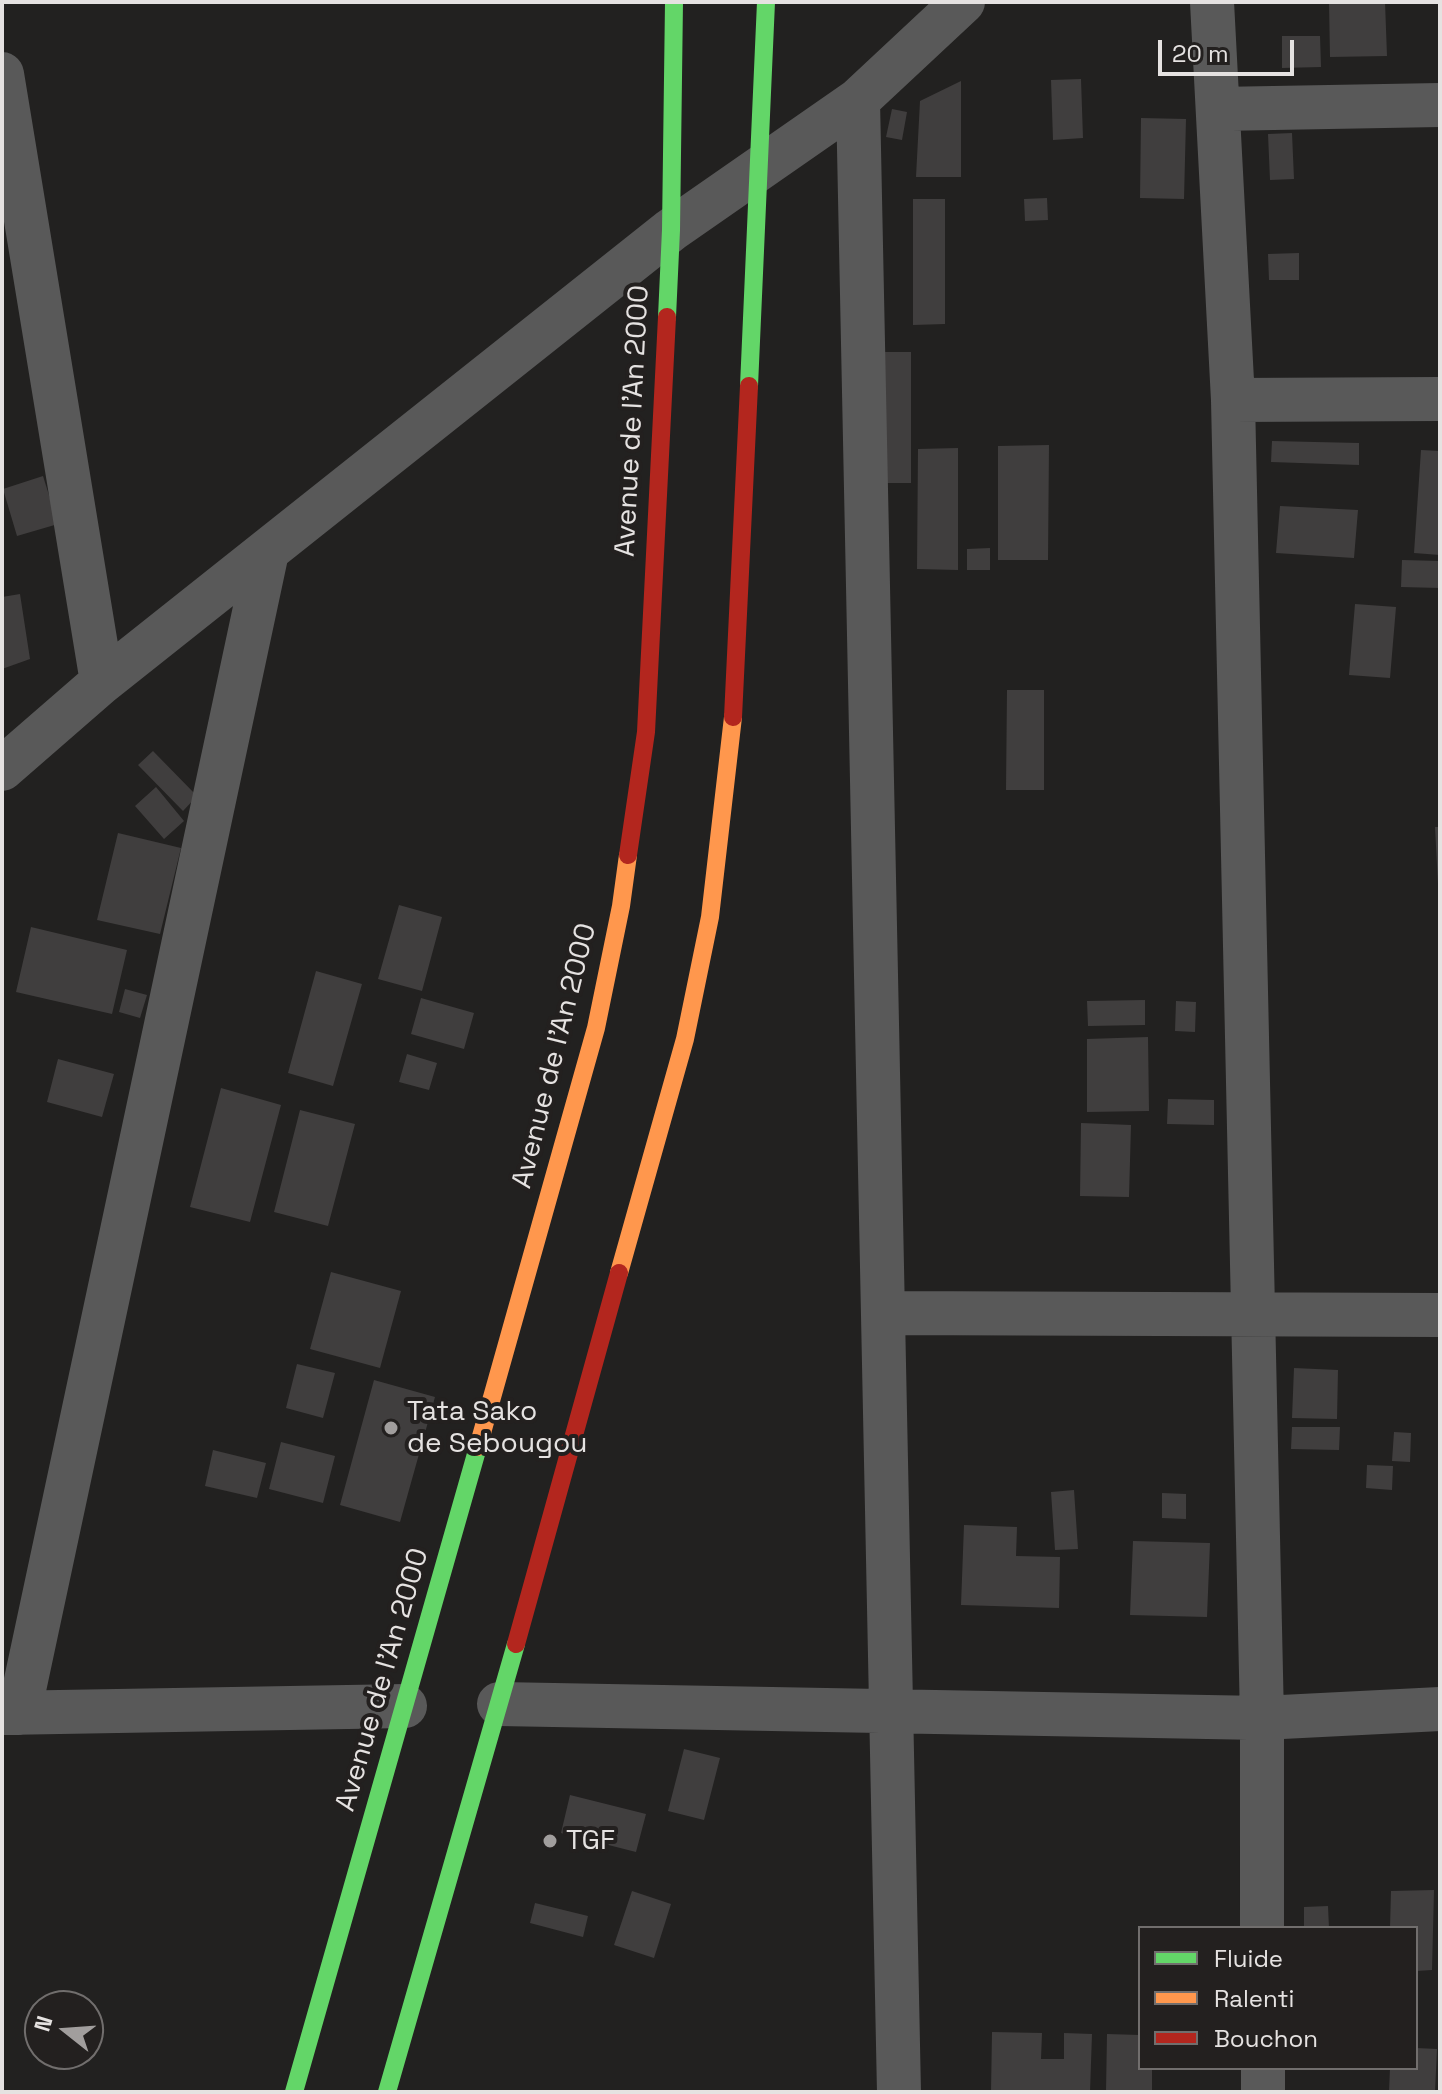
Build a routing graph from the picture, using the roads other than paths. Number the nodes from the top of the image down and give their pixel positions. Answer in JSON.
{"nodes":[{"id":1,"x":674,"y":2,"type":"edge"},
{"id":2,"x":766,"y":2,"type":"edge"},
{"id":3,"x":963,"y":2,"type":"edge"},
{"id":4,"x":1212,"y":2,"type":"edge"},
{"id":5,"x":2,"y":74,"type":"edge"},
{"id":6,"x":858,"y":100,"type":"junction"},
{"id":7,"x":1440,"y":105,"type":"edge"},
{"id":8,"x":1218,"y":109,"type":"junction"},
{"id":9,"x":760,"y":167,"type":"junction"},
{"id":10,"x":671,"y":230,"type":"junction"},
{"id":11,"x":1440,"y":399,"type":"edge"},
{"id":12,"x":1233,"y":400,"type":"junction"},
{"id":13,"x":267,"y":552,"type":"junction"},
{"id":14,"x":102,"y":682,"type":"junction"},
{"id":15,"x":2,"y":769,"type":"edge"},
{"id":16,"x":883,"y":1313,"type":"junction"},
{"id":17,"x":1253,"y":1314,"type":"junction"},
{"id":18,"x":1440,"y":1315,"type":"edge"},
{"id":19,"x":499,"y":1704,"type":"junction"},
{"id":20,"x":405,"y":1706,"type":"junction"},
{"id":21,"x":1440,"y":1709,"type":"edge"},
{"id":22,"x":890,"y":1710,"type":"junction"},
{"id":23,"x":10,"y":1713,"type":"edge"},
{"id":24,"x":1262,"y":1718,"type":"junction"},
{"id":25,"x":1262,"y":1926,"type":"edge"},
{"id":26,"x":1263,"y":2070,"type":"edge"},
{"id":27,"x":294,"y":2092,"type":"edge"},
{"id":28,"x":387,"y":2092,"type":"edge"},
{"id":29,"x":899,"y":2092,"type":"edge"},
{"id":30,"x":1263,"y":2092,"type":"edge"}],
"edges":[{"from":1,"to":10,"type":"main road","name":"Avenue de l'An 2000"},
{"from":2,"to":9,"type":"main road"},
{"from":3,"to":6,"type":"street"},
{"from":4,"to":8,"type":"street"},
{"from":5,"to":14,"type":"street"},
{"from":6,"to":9,"type":"street"},
{"from":6,"to":16,"type":"street"},
{"from":7,"to":8,"type":"street"},
{"from":8,"to":12,"type":"street"},
{"from":9,"to":10,"type":"street"},
{"from":9,"to":19,"type":"main road"},
{"from":10,"to":13,"type":"street"},
{"from":10,"to":20,"type":"main road","name":"Avenue de l'An 2000"},
{"from":11,"to":12,"type":"street"},
{"from":12,"to":17,"type":"street"},
{"from":13,"to":14,"type":"street"},
{"from":13,"to":23,"type":"street"},
{"from":14,"to":15,"type":"street"},
{"from":16,"to":17,"type":"street"},
{"from":16,"to":22,"type":"street"},
{"from":17,"to":18,"type":"street"},
{"from":17,"to":24,"type":"street"},
{"from":19,"to":22,"type":"street"},
{"from":19,"to":28,"type":"main road"},
{"from":20,"to":23,"type":"street"},
{"from":20,"to":27,"type":"main road","name":"Avenue de l'An 2000"},
{"from":21,"to":24,"type":"street"},
{"from":22,"to":24,"type":"street"},
{"from":22,"to":29,"type":"street"},
{"from":24,"to":25,"type":"street"},
{"from":26,"to":30,"type":"street"}]}
